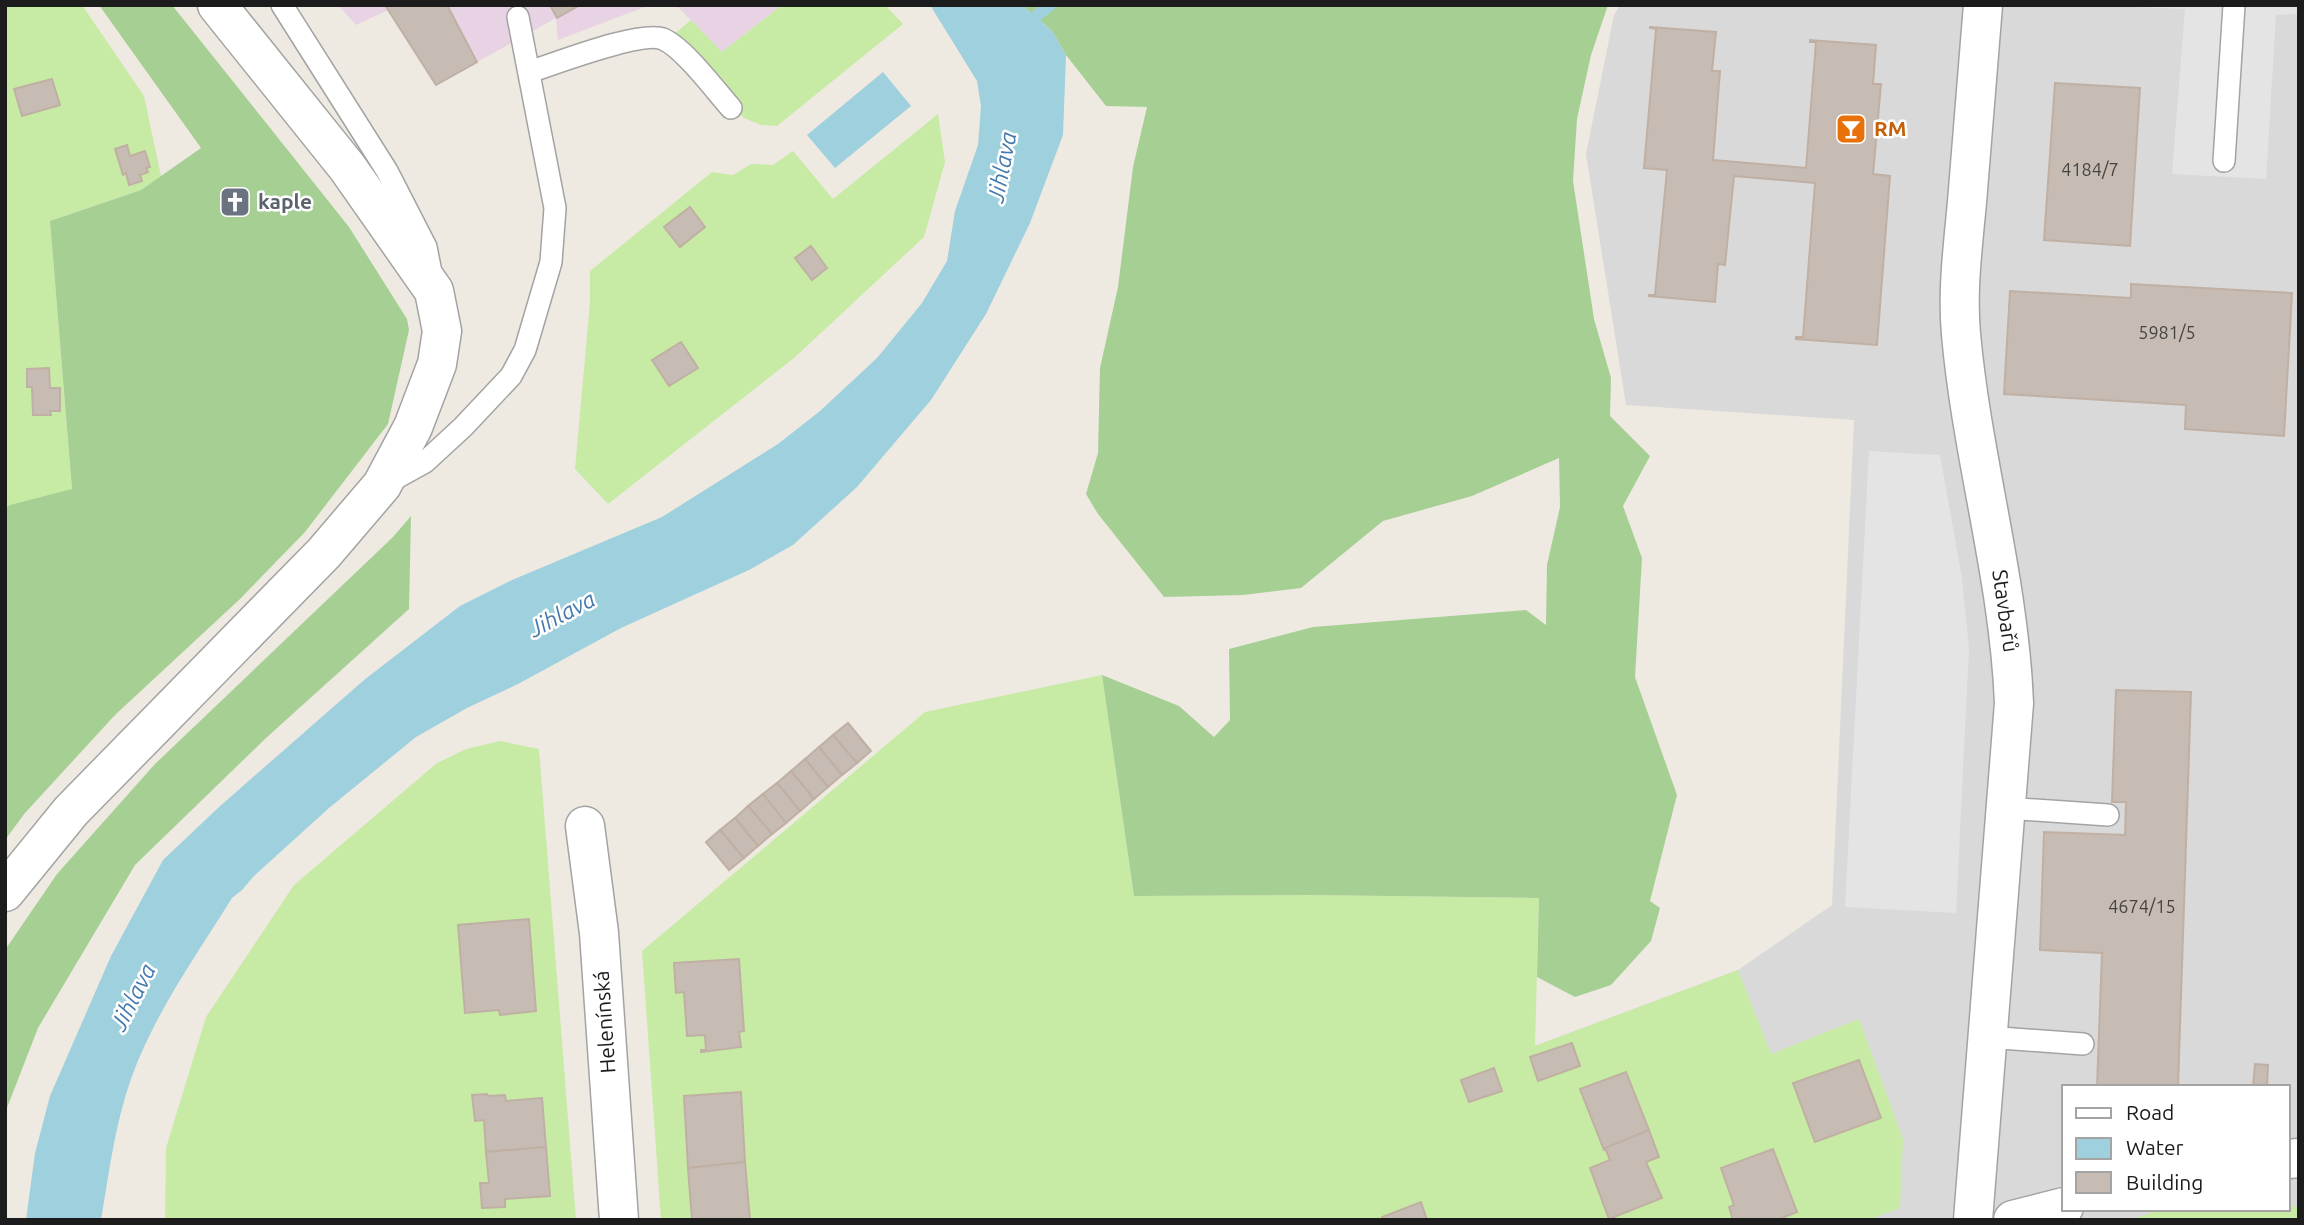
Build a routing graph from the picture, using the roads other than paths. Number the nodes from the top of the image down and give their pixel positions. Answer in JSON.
{"nodes":[{"id":1,"x":217,"y":5,"type":"edge"},
{"id":2,"x":282,"y":5,"type":"edge"},
{"id":3,"x":1983,"y":5,"type":"edge"},
{"id":4,"x":2234,"y":5,"type":"edge"},
{"id":5,"x":518,"y":17,"type":"dead end"},
{"id":6,"x":529,"y":72,"type":"junction"},
{"id":7,"x":731,"y":108,"type":"dead end"},
{"id":8,"x":2224,"y":161,"type":"dead end"},
{"id":9,"x":434,"y":291,"type":"junction"},
{"id":10,"x":382,"y":485,"type":"junction"},
{"id":11,"x":2006,"y":808,"type":"junction"},
{"id":12,"x":2108,"y":815,"type":"dead end"},
{"id":13,"x":585,"y":826,"type":"dead end"},
{"id":14,"x":5,"y":892,"type":"edge"},
{"id":15,"x":1987,"y":1037,"type":"junction"},
{"id":16,"x":2083,"y":1044,"type":"dead end"},
{"id":17,"x":2062,"y":1208,"type":"edge"},
{"id":18,"x":619,"y":1220,"type":"edge"},
{"id":19,"x":1973,"y":1220,"type":"edge"},
{"id":20,"x":2013,"y":1220,"type":"edge"}],
"edges":[{"from":1,"to":9,"type":"street"},
{"from":2,"to":9,"type":"lane"},
{"from":3,"to":11,"type":"street","name":"Stavbařů"},
{"from":4,"to":8,"type":"lane"},
{"from":5,"to":6,"type":"lane"},
{"from":6,"to":7,"type":"lane"},
{"from":6,"to":10,"type":"lane"},
{"from":9,"to":10,"type":"street"},
{"from":10,"to":14,"type":"street"},
{"from":11,"to":12,"type":"lane"},
{"from":11,"to":15,"type":"street","name":"Stavbařů"},
{"from":13,"to":18,"type":"street","name":"Helenínská"},
{"from":15,"to":16,"type":"lane"},
{"from":15,"to":19,"type":"street","name":"Stavbařů"},
{"from":17,"to":20,"type":"street"}]}
